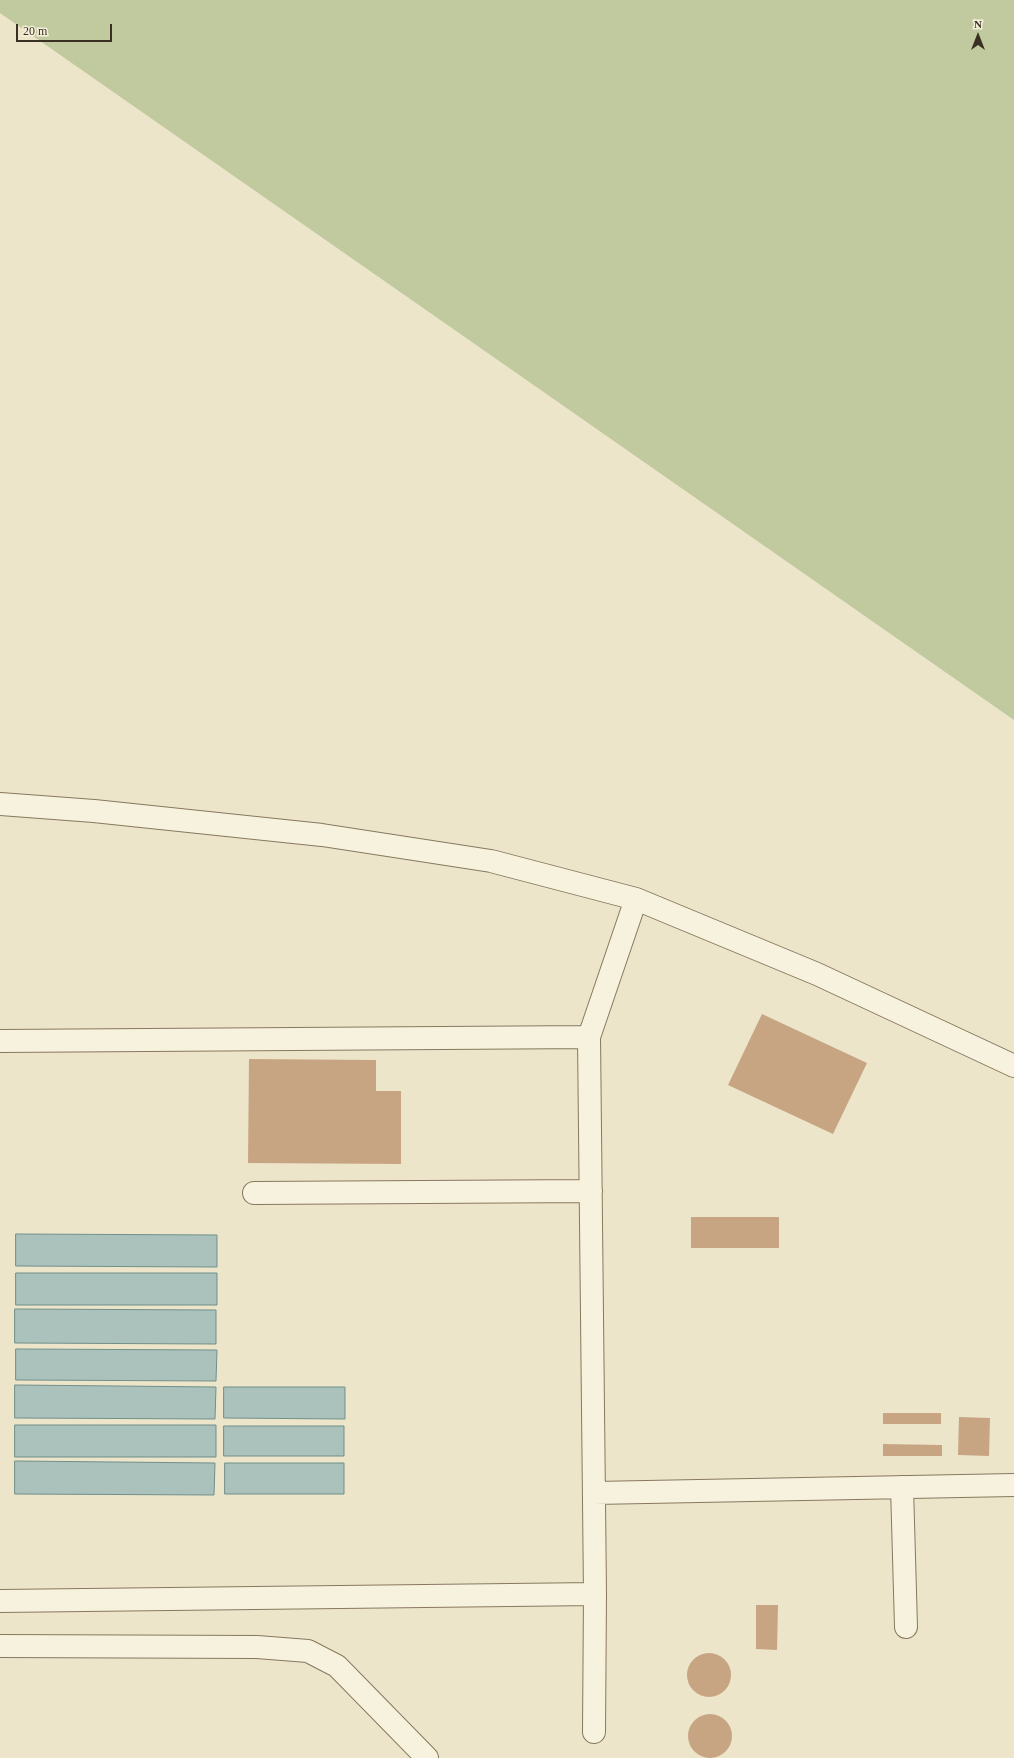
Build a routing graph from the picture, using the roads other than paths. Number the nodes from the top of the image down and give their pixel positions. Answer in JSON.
{"nodes":[{"id":1,"x":0,"y":804,"type":"edge"},
{"id":2,"x":636,"y":899,"type":"junction"},
{"id":3,"x":589,"y":1037,"type":"junction"},
{"id":4,"x":0,"y":1041,"type":"edge"},
{"id":5,"x":1014,"y":1066,"type":"edge"},
{"id":6,"x":591,"y":1190,"type":"junction"},
{"id":7,"x":254,"y":1193,"type":"dead end"},
{"id":8,"x":1014,"y":1485,"type":"edge"},
{"id":9,"x":902,"y":1487,"type":"junction"},
{"id":10,"x":594,"y":1493,"type":"junction"},
{"id":11,"x":595,"y":1594,"type":"junction"},
{"id":12,"x":0,"y":1601,"type":"edge"},
{"id":13,"x":906,"y":1626,"type":"dead end"},
{"id":14,"x":0,"y":1646,"type":"edge"},
{"id":15,"x":594,"y":1732,"type":"dead end"},
{"id":16,"x":427,"y":1758,"type":"edge"}],
"edges":[{"from":1,"to":2,"type":"lane"},
{"from":2,"to":3,"type":"lane"},
{"from":2,"to":5,"type":"lane"},
{"from":3,"to":4,"type":"lane"},
{"from":3,"to":6,"type":"lane"},
{"from":6,"to":7,"type":"lane"},
{"from":6,"to":10,"type":"lane"},
{"from":8,"to":9,"type":"lane"},
{"from":9,"to":10,"type":"lane"},
{"from":9,"to":13,"type":"lane"},
{"from":10,"to":11,"type":"lane"},
{"from":11,"to":12,"type":"lane"},
{"from":11,"to":15,"type":"lane"},
{"from":14,"to":16,"type":"lane"}]}
